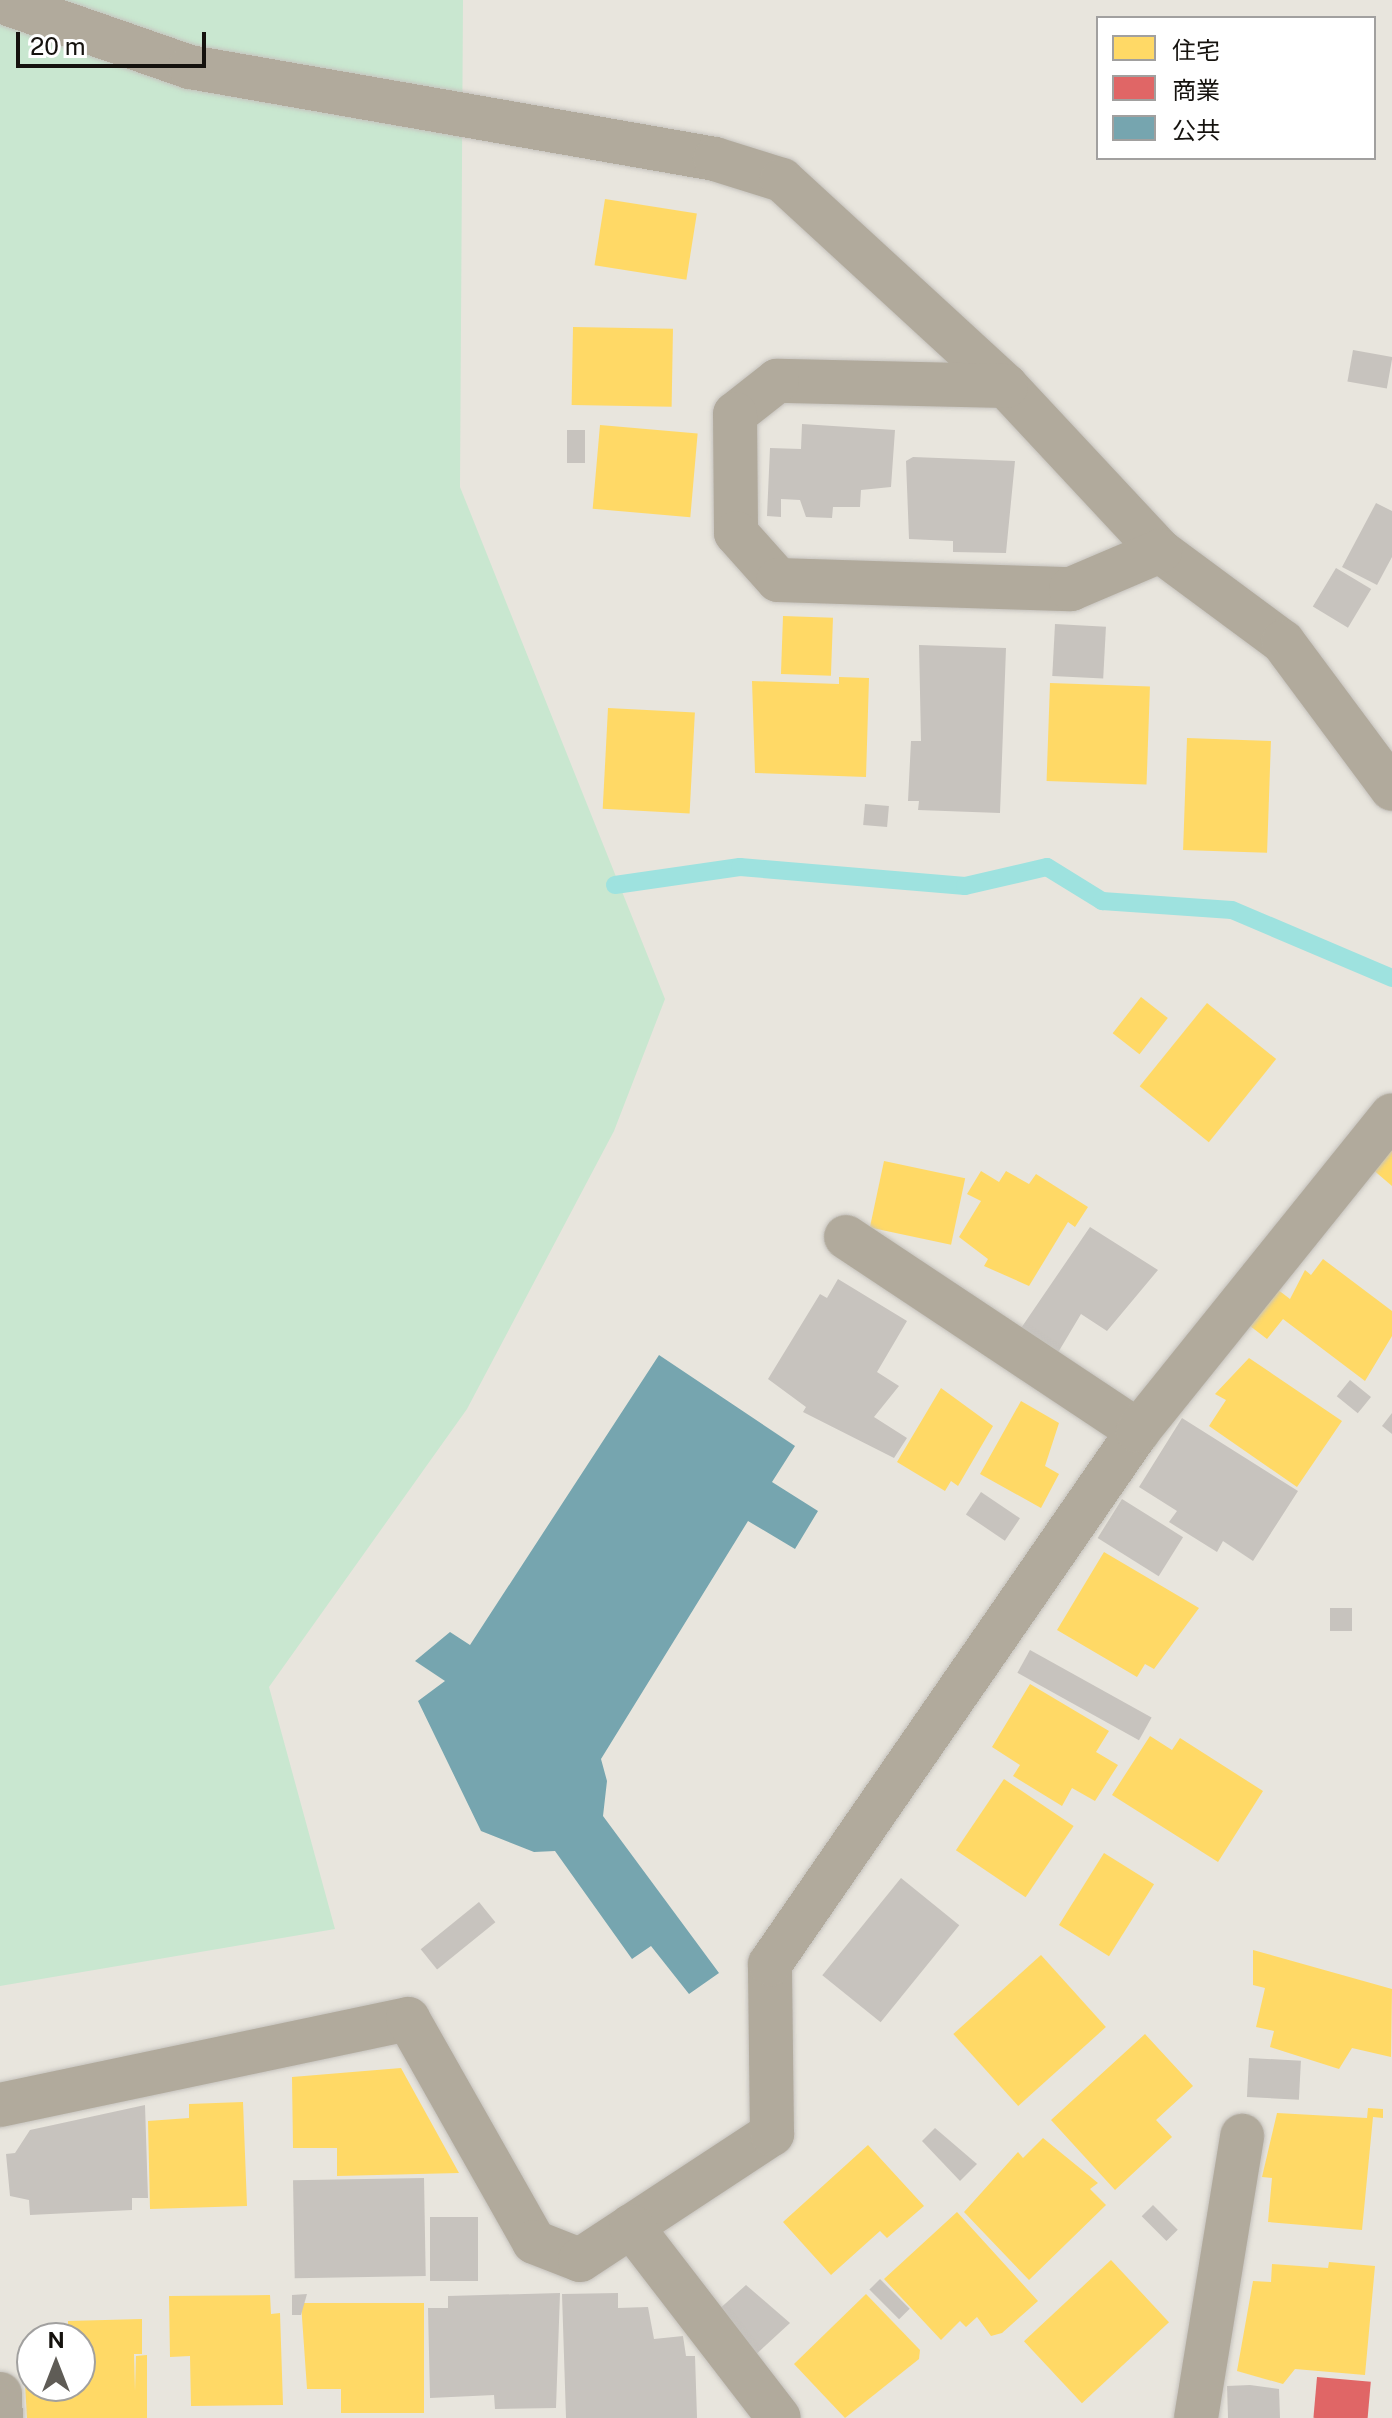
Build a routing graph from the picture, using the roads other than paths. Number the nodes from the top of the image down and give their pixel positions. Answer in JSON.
{"nodes":[{"id":1,"x":0,"y":1,"type":"edge"},
{"id":2,"x":1006,"y":386,"type":"junction"},
{"id":3,"x":1160,"y":551,"type":"junction"},
{"id":4,"x":1392,"y":789,"type":"edge"},
{"id":5,"x":1392,"y":1115,"type":"edge"},
{"id":6,"x":846,"y":1237,"type":"dead end"},
{"id":7,"x":1138,"y":1431,"type":"junction"},
{"id":8,"x":0,"y":2105,"type":"edge"},
{"id":9,"x":1242,"y":2136,"type":"dead end"},
{"id":10,"x":631,"y":2226,"type":"junction"},
{"id":11,"x":0,"y":2394,"type":"edge"},
{"id":12,"x":1,"y":2418,"type":"edge"},
{"id":13,"x":779,"y":2418,"type":"edge"},
{"id":14,"x":1196,"y":2418,"type":"edge"}],
"edges":[{"from":1,"to":2,"type":"street"},
{"from":2,"to":3,"type":"street"},
{"from":2,"to":3,"type":"street"},
{"from":3,"to":4,"type":"street"},
{"from":5,"to":7,"type":"street"},
{"from":6,"to":7,"type":"street"},
{"from":7,"to":10,"type":"street"},
{"from":8,"to":10,"type":"street"},
{"from":9,"to":14,"type":"street"},
{"from":10,"to":13,"type":"street"},
{"from":11,"to":12,"type":"street"}]}
